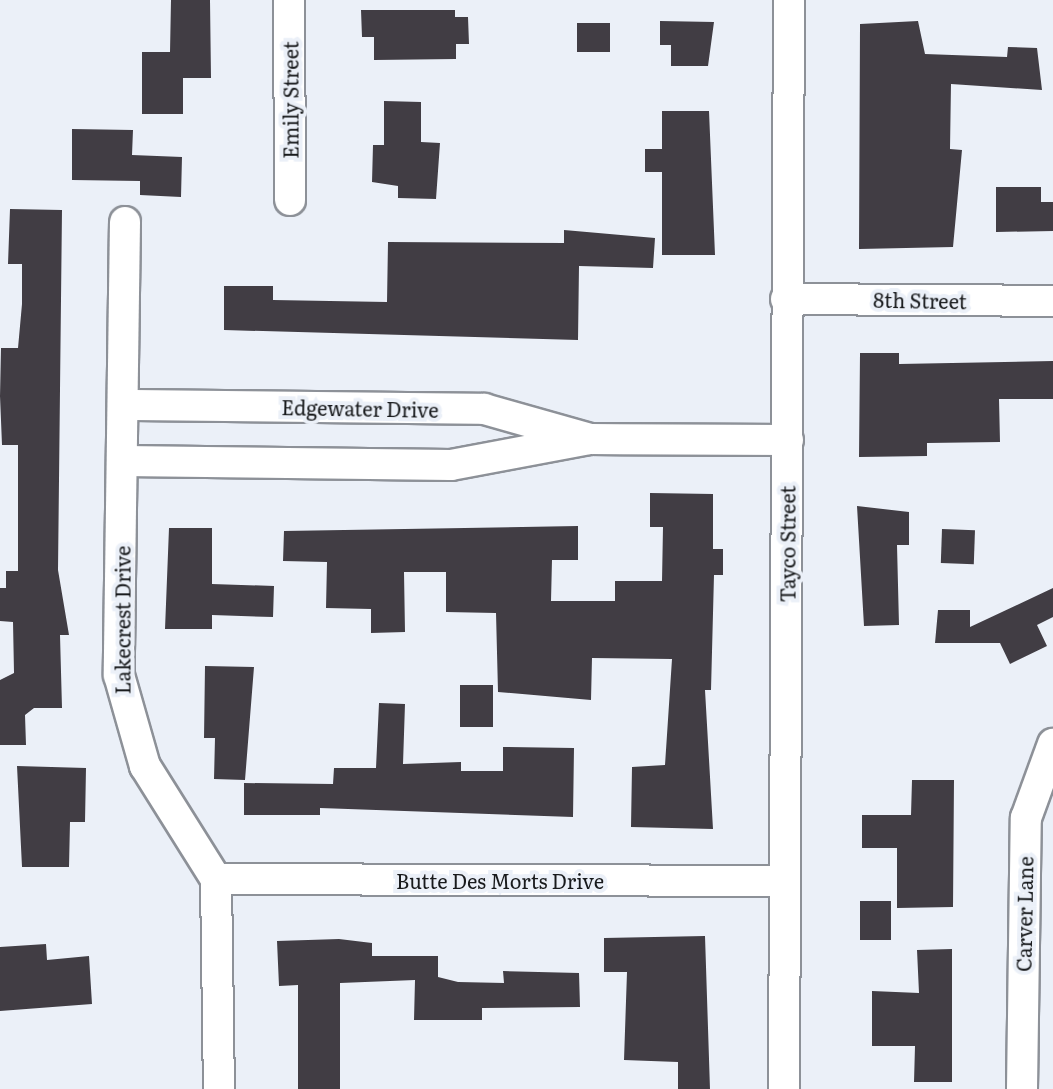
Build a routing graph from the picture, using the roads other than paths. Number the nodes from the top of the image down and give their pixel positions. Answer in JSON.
{"nodes":[{"id":1,"x":289,"y":0,"type":"edge"},
{"id":2,"x":789,"y":0,"type":"edge"},
{"id":3,"x":290,"y":200,"type":"dead end"},
{"id":4,"x":125,"y":222,"type":"dead end"},
{"id":5,"x":786,"y":299,"type":"junction"},
{"id":6,"x":1053,"y":301,"type":"edge"},
{"id":7,"x":126,"y":405,"type":"junction"},
{"id":8,"x":590,"y":439,"type":"junction"},
{"id":9,"x":788,"y":440,"type":"junction"},
{"id":10,"x":124,"y":461,"type":"junction"},
{"id":11,"x":1053,"y":744,"type":"edge"},
{"id":12,"x":216,"y":879,"type":"junction"},
{"id":13,"x":784,"y":881,"type":"junction"},
{"id":14,"x":219,"y":1089,"type":"edge"},
{"id":15,"x":784,"y":1089,"type":"edge"},
{"id":16,"x":1022,"y":1089,"type":"edge"}],
"edges":[{"from":1,"to":3,"type":"street","name":"Emily Street"},
{"from":2,"to":5,"type":"street","name":"Tayco Street"},
{"from":4,"to":7,"type":"street","name":"Lakecrest Drive"},
{"from":5,"to":6,"type":"street","name":"8th Street"},
{"from":5,"to":9,"type":"street","name":"Tayco Street"},
{"from":7,"to":8,"type":"street","name":"Edgewater Drive"},
{"from":7,"to":10,"type":"street","name":"Lakecrest Drive"},
{"from":8,"to":9,"type":"street","name":"Edgewater Drive"},
{"from":8,"to":10,"type":"street","name":"Edgewater Drive"},
{"from":9,"to":13,"type":"street","name":"Tayco Street"},
{"from":10,"to":12,"type":"street","name":"Lakecrest Drive"},
{"from":11,"to":16,"type":"street","name":"Carver Lane"},
{"from":12,"to":13,"type":"street","name":"Butte Des Morts Drive"},
{"from":12,"to":14,"type":"street"},
{"from":13,"to":15,"type":"street","name":"Tayco Street"}]}
